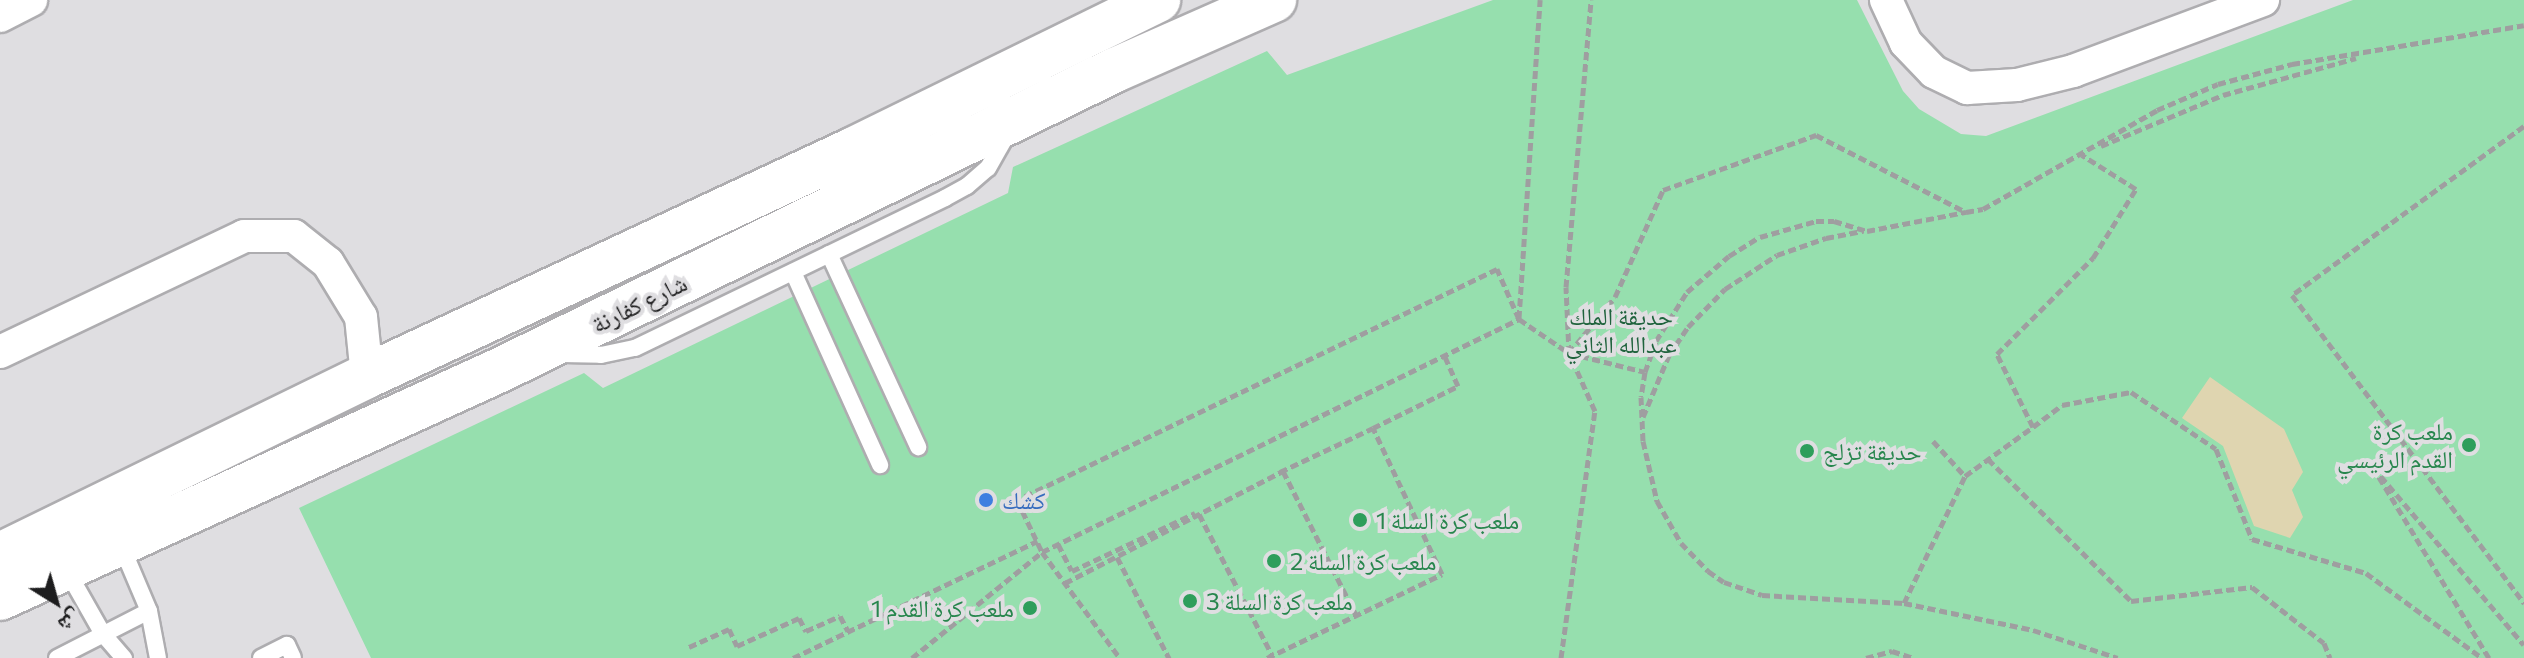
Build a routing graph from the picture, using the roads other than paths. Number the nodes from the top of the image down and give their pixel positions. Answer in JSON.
{"nodes":[{"id":1,"x":31,"y":0,"type":"edge"},
{"id":2,"x":1158,"y":0,"type":"edge"},
{"id":3,"x":1274,"y":0,"type":"edge"},
{"id":4,"x":1886,"y":0,"type":"edge"},
{"id":5,"x":2260,"y":1,"type":"edge"},
{"id":6,"x":0,"y":16,"type":"edge"},
{"id":7,"x":1014,"y":120,"type":"junction"},
{"id":8,"x":829,"y":254,"type":"junction"},
{"id":9,"x":793,"y":272,"type":"junction"},
{"id":10,"x":541,"y":351,"type":"junction"},
{"id":11,"x":0,"y":352,"type":"edge"},
{"id":12,"x":367,"y":376,"type":"junction"},
{"id":13,"x":918,"y":447,"type":"dead end"},
{"id":14,"x":880,"y":465,"type":"dead end"},
{"id":15,"x":120,"y":543,"type":"junction"},
{"id":16,"x":0,"y":555,"type":"edge"},
{"id":17,"x":65,"y":568,"type":"junction"},
{"id":18,"x":0,"y":598,"type":"edge"},
{"id":19,"x":149,"y":611,"type":"junction"},
{"id":20,"x":103,"y":634,"type":"junction"},
{"id":21,"x":57,"y":658,"type":"edge"},
{"id":22,"x":124,"y":658,"type":"edge"},
{"id":23,"x":158,"y":658,"type":"edge"},
{"id":24,"x":261,"y":658,"type":"edge"},
{"id":25,"x":293,"y":658,"type":"edge"}],
"edges":[{"from":1,"to":6,"type":"street"},
{"from":2,"to":12,"type":"street","name":"شارع كفارنة"},
{"from":3,"to":7,"type":"street","name":"شارع كفارنة"},
{"from":4,"to":5,"type":"street"},
{"from":7,"to":8,"type":"lane"},
{"from":7,"to":10,"type":"street","name":"شارع كفارنة"},
{"from":8,"to":9,"type":"lane"},
{"from":8,"to":13,"type":"lane"},
{"from":9,"to":10,"type":"lane"},
{"from":9,"to":14,"type":"lane"},
{"from":10,"to":15,"type":"street","name":"شارع كفارنة"},
{"from":11,"to":12,"type":"street"},
{"from":12,"to":16,"type":"street","name":"شارع كفارنة"},
{"from":15,"to":17,"type":"street","name":"شارع كفارنة"},
{"from":15,"to":19,"type":"lane"},
{"from":17,"to":18,"type":"street","name":"شارع كفارنة"},
{"from":17,"to":20,"type":"lane"},
{"from":19,"to":20,"type":"lane"},
{"from":19,"to":23,"type":"lane"},
{"from":20,"to":21,"type":"lane"},
{"from":20,"to":22,"type":"lane"},
{"from":24,"to":25,"type":"lane"}]}
